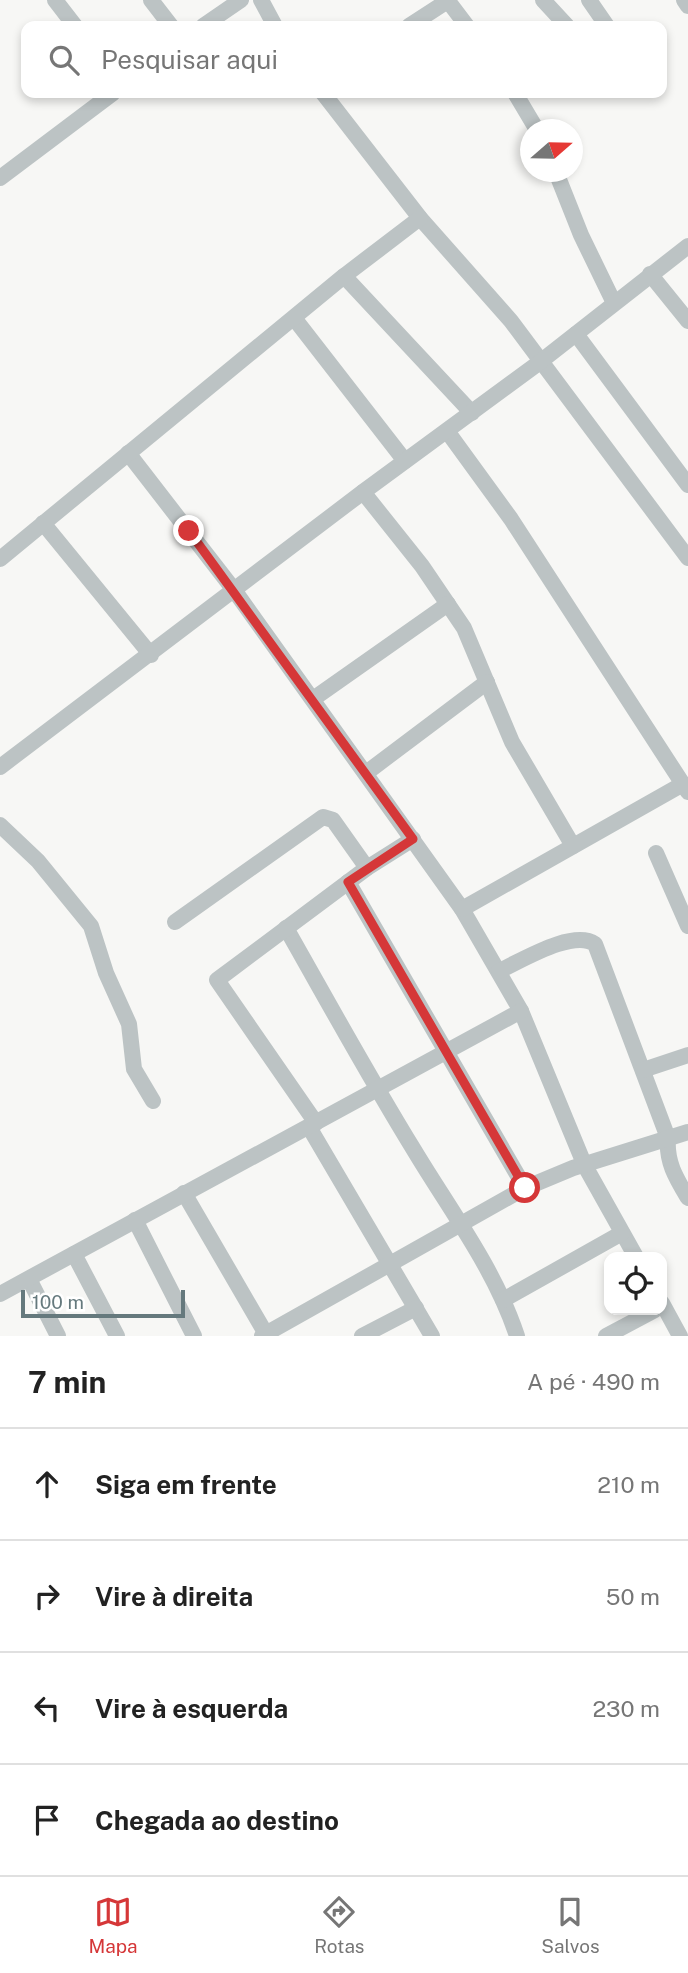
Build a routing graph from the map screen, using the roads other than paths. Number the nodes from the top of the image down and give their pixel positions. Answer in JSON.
{"nodes":[{"id":1,"x":55,"y":0,"type":"edge"},
{"id":2,"x":151,"y":0,"type":"edge"},
{"id":3,"x":261,"y":0,"type":"edge"},
{"id":4,"x":449,"y":0,"type":"edge"},
{"id":5,"x":543,"y":0,"type":"edge"},
{"id":6,"x":589,"y":0,"type":"edge"},
{"id":7,"x":684,"y":0,"type":"edge"},
{"id":8,"x":236,"y":1,"type":"edge"},
{"id":9,"x":429,"y":5,"type":"edge"},
{"id":10,"x":688,"y":6,"type":"edge"},
{"id":11,"x":71,"y":21,"type":"edge"},
{"id":12,"x":167,"y":21,"type":"edge"},
{"id":13,"x":210,"y":21,"type":"edge"},
{"id":14,"x":272,"y":21,"type":"edge"},
{"id":15,"x":414,"y":21,"type":"edge"},
{"id":16,"x":464,"y":21,"type":"edge"},
{"id":17,"x":562,"y":21,"type":"edge"},
{"id":18,"x":604,"y":21,"type":"edge"},
{"id":19,"x":106,"y":98,"type":"edge"},
{"id":20,"x":327,"y":98,"type":"edge"},
{"id":21,"x":518,"y":98,"type":"edge"},
{"id":22,"x":530,"y":119,"type":"edge"},
{"id":23,"x":0,"y":178,"type":"edge"},
{"id":24,"x":560,"y":182,"type":"edge"},
{"id":25,"x":420,"y":218,"type":"junction"},
{"id":26,"x":688,"y":246,"type":"edge"},
{"id":27,"x":650,"y":275,"type":"junction"},
{"id":28,"x":344,"y":276,"type":"junction"},
{"id":29,"x":614,"y":303,"type":"junction"},
{"id":30,"x":294,"y":318,"type":"junction"},
{"id":31,"x":688,"y":321,"type":"edge"},
{"id":32,"x":576,"y":334,"type":"junction"},
{"id":33,"x":540,"y":362,"type":"junction"},
{"id":34,"x":472,"y":413,"type":"junction"},
{"id":35,"x":447,"y":431,"type":"junction"},
{"id":36,"x":128,"y":453,"type":"junction"},
{"id":37,"x":405,"y":461,"type":"junction"},
{"id":38,"x":688,"y":485,"type":"edge"},
{"id":39,"x":363,"y":492,"type":"junction"},
{"id":40,"x":43,"y":523,"type":"junction"},
{"id":41,"x":688,"y":558,"type":"edge"},
{"id":42,"x":0,"y":559,"type":"edge"},
{"id":43,"x":234,"y":590,"type":"junction"},
{"id":44,"x":448,"y":604,"type":"junction"},
{"id":45,"x":150,"y":655,"type":"junction"},
{"id":46,"x":487,"y":682,"type":"junction"},
{"id":47,"x":313,"y":699,"type":"junction"},
{"id":48,"x":0,"y":768,"type":"edge"},
{"id":49,"x":366,"y":773,"type":"junction"},
{"id":50,"x":685,"y":788,"type":"edge"},
{"id":51,"x":0,"y":825,"type":"edge"},
{"id":52,"x":413,"y":839,"type":"junction"},
{"id":53,"x":573,"y":846,"type":"junction"},
{"id":54,"x":656,"y":853,"type":"dead end"},
{"id":55,"x":368,"y":868,"type":"junction"},
{"id":56,"x":348,"y":882,"type":"junction"},
{"id":57,"x":462,"y":909,"type":"junction"},
{"id":58,"x":175,"y":922,"type":"dead end"},
{"id":59,"x":688,"y":926,"type":"edge"},
{"id":60,"x":286,"y":928,"type":"junction"},
{"id":61,"x":499,"y":971,"type":"junction"},
{"id":62,"x":521,"y":1012,"type":"junction"},
{"id":63,"x":447,"y":1051,"type":"junction"},
{"id":64,"x":688,"y":1055,"type":"edge"},
{"id":65,"x":643,"y":1070,"type":"junction"},
{"id":66,"x":378,"y":1088,"type":"junction"},
{"id":67,"x":153,"y":1101,"type":"dead end"},
{"id":68,"x":313,"y":1125,"type":"junction"},
{"id":69,"x":688,"y":1132,"type":"edge"},
{"id":70,"x":668,"y":1138,"type":"junction"},
{"id":71,"x":584,"y":1166,"type":"junction"},
{"id":72,"x":525,"y":1188,"type":"junction"},
{"id":73,"x":184,"y":1193,"type":"junction"},
{"id":74,"x":688,"y":1198,"type":"edge"},
{"id":75,"x":135,"y":1220,"type":"junction"},
{"id":76,"x":461,"y":1224,"type":"junction"},
{"id":77,"x":622,"y":1233,"type":"junction"},
{"id":78,"x":633,"y":1252,"type":"edge"},
{"id":79,"x":74,"y":1254,"type":"junction"},
{"id":80,"x":388,"y":1263,"type":"junction"},
{"id":81,"x":30,"y":1281,"type":"junction"},
{"id":82,"x":0,"y":1294,"type":"edge"},
{"id":83,"x":503,"y":1300,"type":"junction"},
{"id":84,"x":416,"y":1308,"type":"junction"},
{"id":85,"x":644,"y":1315,"type":"edge"},
{"id":86,"x":666,"y":1315,"type":"edge"},
{"id":87,"x":264,"y":1335,"type":"edge"},
{"id":88,"x":58,"y":1336,"type":"edge"},
{"id":89,"x":117,"y":1336,"type":"edge"},
{"id":90,"x":194,"y":1336,"type":"edge"},
{"id":91,"x":362,"y":1336,"type":"edge"},
{"id":92,"x":432,"y":1336,"type":"edge"},
{"id":93,"x":517,"y":1336,"type":"edge"},
{"id":94,"x":606,"y":1336,"type":"edge"},
{"id":95,"x":680,"y":1336,"type":"edge"}],
"edges":[{"from":1,"to":11,"type":"street"},
{"from":2,"to":12,"type":"street"},
{"from":3,"to":14,"type":"street"},
{"from":4,"to":9,"type":"street"},
{"from":4,"to":16,"type":"street"},
{"from":5,"to":17,"type":"street"},
{"from":6,"to":18,"type":"street"},
{"from":7,"to":10,"type":"street"},
{"from":8,"to":13,"type":"street"},
{"from":9,"to":15,"type":"street"},
{"from":19,"to":23,"type":"street"},
{"from":20,"to":25,"type":"street"},
{"from":21,"to":22,"type":"street"},
{"from":24,"to":29,"type":"street"},
{"from":25,"to":28,"type":"street"},
{"from":25,"to":33,"type":"street"},
{"from":26,"to":27,"type":"street"},
{"from":27,"to":29,"type":"street"},
{"from":27,"to":31,"type":"street"},
{"from":28,"to":30,"type":"street"},
{"from":28,"to":34,"type":"street"},
{"from":29,"to":32,"type":"street"},
{"from":30,"to":36,"type":"street"},
{"from":30,"to":37,"type":"street"},
{"from":32,"to":33,"type":"street"},
{"from":32,"to":38,"type":"street"},
{"from":33,"to":34,"type":"street"},
{"from":33,"to":41,"type":"street"},
{"from":34,"to":35,"type":"street"},
{"from":35,"to":37,"type":"street"},
{"from":35,"to":50,"type":"street"},
{"from":36,"to":40,"type":"street"},
{"from":36,"to":43,"type":"street"},
{"from":37,"to":39,"type":"street"},
{"from":39,"to":43,"type":"street"},
{"from":39,"to":44,"type":"street"},
{"from":40,"to":42,"type":"street"},
{"from":40,"to":45,"type":"street"},
{"from":43,"to":45,"type":"street"},
{"from":43,"to":47,"type":"street"},
{"from":44,"to":46,"type":"street"},
{"from":44,"to":47,"type":"street"},
{"from":45,"to":48,"type":"street"},
{"from":46,"to":49,"type":"street"},
{"from":46,"to":53,"type":"street"},
{"from":47,"to":49,"type":"street"},
{"from":49,"to":52,"type":"street"},
{"from":50,"to":53,"type":"street"},
{"from":51,"to":67,"type":"street"},
{"from":52,"to":55,"type":"street"},
{"from":52,"to":57,"type":"street"},
{"from":53,"to":57,"type":"street"},
{"from":54,"to":59,"type":"street"},
{"from":55,"to":56,"type":"street"},
{"from":55,"to":58,"type":"street"},
{"from":56,"to":60,"type":"street"},
{"from":56,"to":63,"type":"street"},
{"from":57,"to":61,"type":"street"},
{"from":60,"to":66,"type":"street"},
{"from":60,"to":68,"type":"street"},
{"from":61,"to":62,"type":"street"},
{"from":61,"to":65,"type":"street"},
{"from":62,"to":63,"type":"street"},
{"from":62,"to":71,"type":"street"},
{"from":63,"to":66,"type":"street"},
{"from":63,"to":72,"type":"street"},
{"from":64,"to":65,"type":"street"},
{"from":65,"to":70,"type":"street"},
{"from":66,"to":68,"type":"street"},
{"from":66,"to":76,"type":"street"},
{"from":68,"to":73,"type":"street"},
{"from":68,"to":80,"type":"street"},
{"from":69,"to":70,"type":"street"},
{"from":70,"to":71,"type":"street"},
{"from":70,"to":74,"type":"street"},
{"from":71,"to":72,"type":"street"},
{"from":71,"to":77,"type":"street"},
{"from":72,"to":76,"type":"street"},
{"from":73,"to":75,"type":"street"},
{"from":73,"to":87,"type":"street"},
{"from":75,"to":79,"type":"street"},
{"from":75,"to":90,"type":"street"},
{"from":76,"to":80,"type":"street"},
{"from":76,"to":83,"type":"street"},
{"from":77,"to":78,"type":"street"},
{"from":77,"to":83,"type":"street"},
{"from":79,"to":81,"type":"street"},
{"from":79,"to":89,"type":"street"},
{"from":80,"to":84,"type":"street"},
{"from":80,"to":87,"type":"street"},
{"from":81,"to":82,"type":"street"},
{"from":81,"to":88,"type":"street"},
{"from":83,"to":93,"type":"street"},
{"from":84,"to":91,"type":"street"},
{"from":84,"to":92,"type":"street"},
{"from":85,"to":94,"type":"street"},
{"from":86,"to":95,"type":"street"}]}
